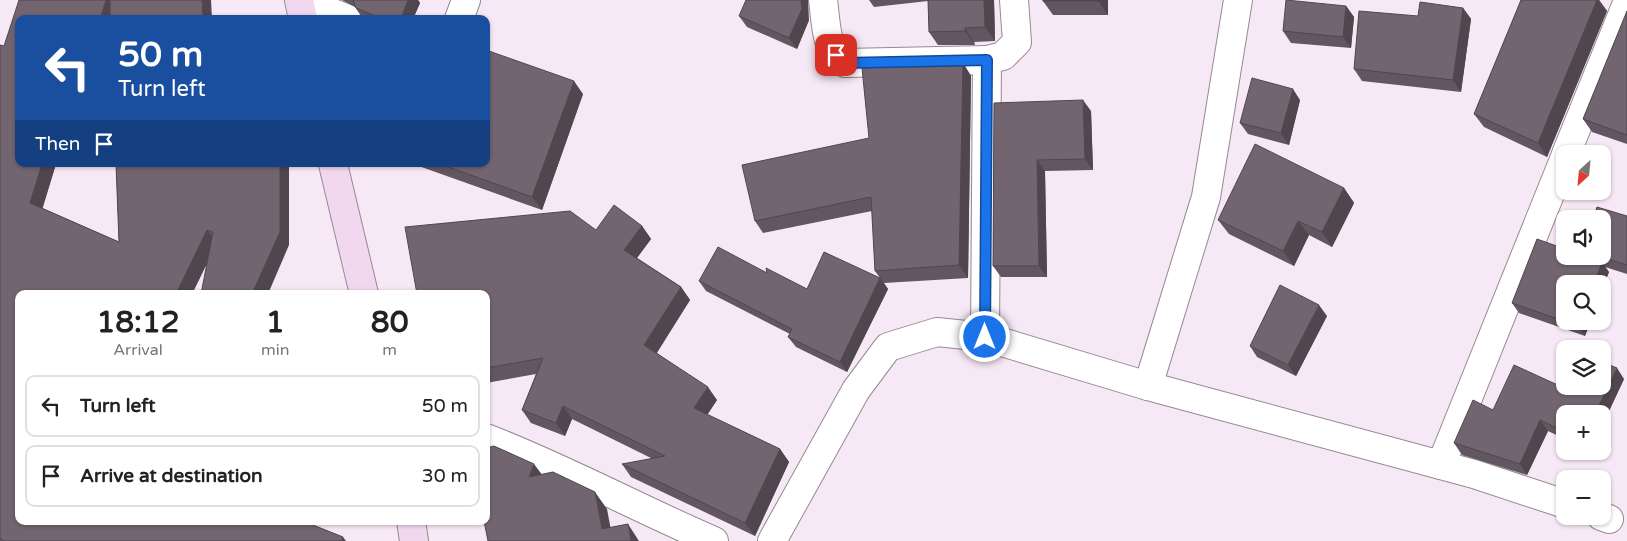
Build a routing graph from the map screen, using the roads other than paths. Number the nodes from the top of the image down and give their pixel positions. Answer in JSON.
{"nodes":[{"id":1,"x":299,"y":0,"type":"edge"},
{"id":2,"x":466,"y":0,"type":"edge"},
{"id":3,"x":823,"y":0,"type":"edge"},
{"id":4,"x":1014,"y":0,"type":"edge"},
{"id":5,"x":1238,"y":0,"type":"edge"},
{"id":6,"x":1627,"y":4,"type":"edge"},
{"id":7,"x":302,"y":15,"type":"edge"},
{"id":8,"x":338,"y":15,"type":"edge"},
{"id":9,"x":460,"y":15,"type":"edge"},
{"id":10,"x":987,"y":60,"type":"junction"},
{"id":11,"x":1570,"y":145,"type":"edge"},
{"id":12,"x":334,"y":167,"type":"edge"},
{"id":13,"x":1556,"y":180,"type":"edge"},
{"id":14,"x":363,"y":290,"type":"edge"},
{"id":15,"x":985,"y":337,"type":"junction"},
{"id":16,"x":1148,"y":386,"type":"junction"},
{"id":17,"x":490,"y":440,"type":"edge"},
{"id":18,"x":1441,"y":465,"type":"junction"},
{"id":19,"x":1556,"y":501,"type":"edge"},
{"id":20,"x":412,"y":525,"type":"edge"},
{"id":21,"x":414,"y":541,"type":"edge"},
{"id":22,"x":714,"y":541,"type":"edge"},
{"id":23,"x":772,"y":541,"type":"edge"}],
"edges":[{"from":1,"to":7,"type":"street"},
{"from":1,"to":8,"type":"street"},
{"from":2,"to":9,"type":"street"},
{"from":3,"to":10,"type":"street"},
{"from":4,"to":10,"type":"street"},
{"from":5,"to":16,"type":"street"},
{"from":6,"to":11,"type":"street"},
{"from":10,"to":15,"type":"street"},
{"from":12,"to":14,"type":"street"},
{"from":13,"to":18,"type":"street"},
{"from":15,"to":16,"type":"street"},
{"from":15,"to":23,"type":"street"},
{"from":16,"to":18,"type":"street"},
{"from":17,"to":22,"type":"street"},
{"from":18,"to":19,"type":"street"},
{"from":20,"to":21,"type":"street"}]}
